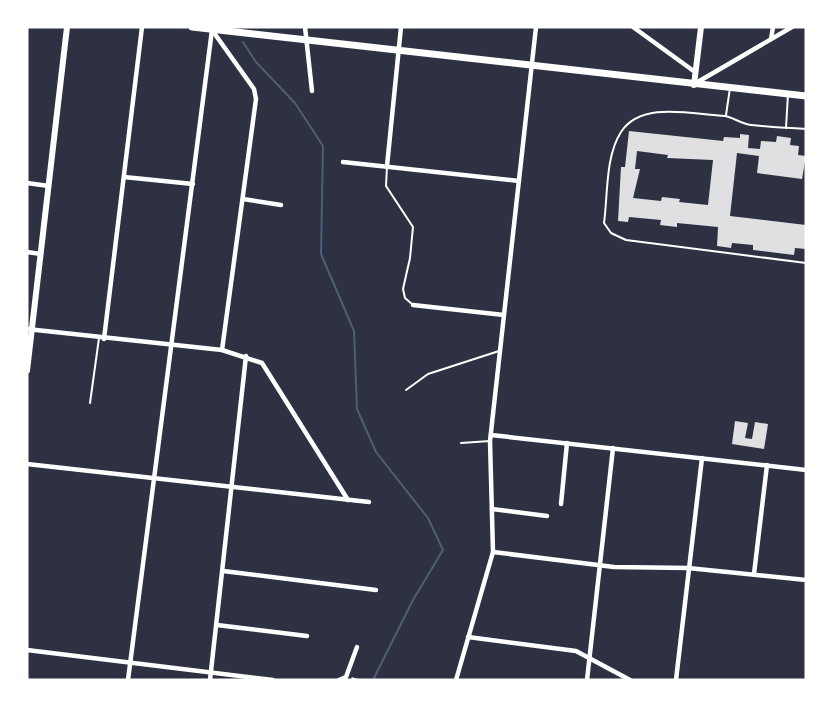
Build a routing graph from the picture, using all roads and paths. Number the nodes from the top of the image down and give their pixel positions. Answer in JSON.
{"nodes":[{"id":1,"x":67,"y":27,"type":"edge"},
{"id":2,"x":142,"y":27,"type":"edge"},
{"id":3,"x":195,"y":27,"type":"edge"},
{"id":4,"x":305,"y":27,"type":"edge"},
{"id":5,"x":401,"y":27,"type":"edge"},
{"id":6,"x":536,"y":27,"type":"edge"},
{"id":7,"x":633,"y":27,"type":"edge"},
{"id":8,"x":701,"y":27,"type":"edge"},
{"id":9,"x":773,"y":27,"type":"edge"},
{"id":10,"x":792,"y":27,"type":"edge"},
{"id":11,"x":212,"y":30,"type":"junction"},
{"id":12,"x":771,"y":39,"type":"junction"},
{"id":13,"x":307,"y":40,"type":"junction"},
{"id":14,"x":399,"y":50,"type":"junction"},
{"id":15,"x":531,"y":65,"type":"junction"},
{"id":16,"x":695,"y":72,"type":"junction"},
{"id":17,"x":694,"y":85,"type":"junction"},
{"id":18,"x":730,"y":88,"type":"junction"},
{"id":19,"x":312,"y":91,"type":"dead end"},
{"id":20,"x":788,"y":94,"type":"junction"},
{"id":21,"x":806,"y":96,"type":"edge"},
{"id":22,"x":725,"y":116,"type":"junction"},
{"id":23,"x":786,"y":128,"type":"junction"},
{"id":24,"x":806,"y":129,"type":"edge"},
{"id":25,"x":343,"y":162,"type":"dead end"},
{"id":26,"x":387,"y":166,"type":"junction"},
{"id":27,"x":124,"y":177,"type":"junction"},
{"id":28,"x":519,"y":181,"type":"junction"},
{"id":29,"x":27,"y":183,"type":"edge"},
{"id":30,"x":193,"y":184,"type":"junction"},
{"id":31,"x":49,"y":186,"type":"junction"},
{"id":32,"x":243,"y":199,"type":"junction"},
{"id":33,"x":280,"y":205,"type":"dead end"},
{"id":34,"x":27,"y":252,"type":"edge"},
{"id":35,"x":41,"y":254,"type":"junction"},
{"id":36,"x":806,"y":263,"type":"edge"},
{"id":37,"x":413,"y":305,"type":"joint"},
{"id":38,"x":504,"y":315,"type":"junction"},
{"id":39,"x":29,"y":330,"type":"edge"},
{"id":40,"x":101,"y":338,"type":"junction"},
{"id":41,"x":170,"y":345,"type":"junction"},
{"id":42,"x":222,"y":350,"type":"junction"},
{"id":43,"x":499,"y":351,"type":"junction"},
{"id":44,"x":246,"y":356,"type":"junction"},
{"id":45,"x":27,"y":371,"type":"edge"},
{"id":46,"x":406,"y":390,"type":"dead end"},
{"id":47,"x":90,"y":403,"type":"dead end"},
{"id":48,"x":491,"y":435,"type":"junction"},
{"id":49,"x":490,"y":441,"type":"junction"},
{"id":50,"x":460,"y":443,"type":"dead end"},
{"id":51,"x":567,"y":443,"type":"junction"},
{"id":52,"x":614,"y":448,"type":"junction"},
{"id":53,"x":702,"y":458,"type":"junction"},
{"id":54,"x":27,"y":464,"type":"edge"},
{"id":55,"x":766,"y":465,"type":"junction"},
{"id":56,"x":806,"y":470,"type":"edge"},
{"id":57,"x":153,"y":480,"type":"junction"},
{"id":58,"x":233,"y":486,"type":"junction"},
{"id":59,"x":348,"y":500,"type":"junction"},
{"id":60,"x":369,"y":502,"type":"dead end"},
{"id":61,"x":561,"y":504,"type":"dead end"},
{"id":62,"x":492,"y":509,"type":"junction"},
{"id":63,"x":547,"y":516,"type":"dead end"},
{"id":64,"x":493,"y":552,"type":"junction"},
{"id":65,"x":599,"y":566,"type":"junction"},
{"id":66,"x":688,"y":568,"type":"junction"},
{"id":67,"x":223,"y":571,"type":"junction"},
{"id":68,"x":754,"y":574,"type":"junction"},
{"id":69,"x":806,"y":580,"type":"edge"},
{"id":70,"x":376,"y":590,"type":"dead end"},
{"id":71,"x":217,"y":625,"type":"junction"},
{"id":72,"x":307,"y":636,"type":"dead end"},
{"id":73,"x":468,"y":637,"type":"junction"},
{"id":74,"x":357,"y":647,"type":"dead end"},
{"id":75,"x":27,"y":650,"type":"edge"},
{"id":76,"x":590,"y":657,"type":"junction"},
{"id":77,"x":130,"y":662,"type":"junction"},
{"id":78,"x":211,"y":672,"type":"junction"},
{"id":79,"x":128,"y":680,"type":"edge"},
{"id":80,"x":210,"y":680,"type":"edge"},
{"id":81,"x":273,"y":680,"type":"edge"},
{"id":82,"x":339,"y":680,"type":"edge"},
{"id":83,"x":456,"y":680,"type":"edge"},
{"id":84,"x":587,"y":680,"type":"edge"},
{"id":85,"x":630,"y":680,"type":"edge"},
{"id":86,"x":676,"y":680,"type":"edge"}],
"edges":[{"from":1,"to":31,"type":"street"},
{"from":2,"to":27,"type":"street"},
{"from":3,"to":11,"type":"main road"},
{"from":4,"to":13,"type":"street"},
{"from":5,"to":14,"type":"street"},
{"from":6,"to":15,"type":"street"},
{"from":7,"to":16,"type":"street"},
{"from":8,"to":16,"type":"street"},
{"from":9,"to":12,"type":"street"},
{"from":10,"to":12,"type":"street"},
{"from":11,"to":13,"type":"main road"},
{"from":11,"to":30,"type":"street"},
{"from":11,"to":32,"type":"street"},
{"from":12,"to":17,"type":"street"},
{"from":13,"to":14,"type":"main road"},
{"from":13,"to":19,"type":"street"},
{"from":14,"to":15,"type":"main road"},
{"from":14,"to":26,"type":"street"},
{"from":15,"to":17,"type":"main road"},
{"from":15,"to":28,"type":"street"},
{"from":16,"to":17,"type":"street"},
{"from":17,"to":18,"type":"main road"},
{"from":18,"to":20,"type":"main road"},
{"from":18,"to":22,"type":"lane"},
{"from":20,"to":21,"type":"main road"},
{"from":20,"to":23,"type":"lane"},
{"from":22,"to":23,"type":"lane"},
{"from":22,"to":36,"type":"lane"},
{"from":23,"to":24,"type":"lane"},
{"from":25,"to":26,"type":"street"},
{"from":26,"to":28,"type":"street"},
{"from":26,"to":37,"type":"lane"},
{"from":27,"to":30,"type":"street"},
{"from":27,"to":40,"type":"street"},
{"from":28,"to":38,"type":"street"},
{"from":29,"to":31,"type":"street"},
{"from":30,"to":41,"type":"street"},
{"from":31,"to":35,"type":"street"},
{"from":32,"to":33,"type":"street"},
{"from":32,"to":42,"type":"street"},
{"from":34,"to":35,"type":"street"},
{"from":35,"to":39,"type":"street"},
{"from":37,"to":38,"type":"street"},
{"from":38,"to":43,"type":"street"},
{"from":39,"to":40,"type":"street"},
{"from":39,"to":45,"type":"street"},
{"from":40,"to":41,"type":"street"},
{"from":40,"to":47,"type":"lane"},
{"from":41,"to":42,"type":"street"},
{"from":41,"to":57,"type":"street"},
{"from":42,"to":44,"type":"street"},
{"from":43,"to":46,"type":"lane"},
{"from":43,"to":48,"type":"street"},
{"from":44,"to":58,"type":"street"},
{"from":44,"to":59,"type":"street"},
{"from":48,"to":49,"type":"street"},
{"from":48,"to":51,"type":"street"},
{"from":49,"to":50,"type":"lane"},
{"from":49,"to":62,"type":"street"},
{"from":51,"to":52,"type":"street"},
{"from":51,"to":61,"type":"street"},
{"from":52,"to":53,"type":"street"},
{"from":52,"to":65,"type":"street"},
{"from":53,"to":55,"type":"street"},
{"from":53,"to":66,"type":"street"},
{"from":54,"to":57,"type":"street"},
{"from":55,"to":56,"type":"street"},
{"from":55,"to":68,"type":"street"},
{"from":57,"to":58,"type":"street"},
{"from":57,"to":77,"type":"street"},
{"from":58,"to":59,"type":"street"},
{"from":58,"to":67,"type":"street"},
{"from":59,"to":60,"type":"street"},
{"from":62,"to":63,"type":"street"},
{"from":62,"to":64,"type":"street"},
{"from":64,"to":65,"type":"street"},
{"from":64,"to":73,"type":"street"},
{"from":65,"to":66,"type":"street"},
{"from":65,"to":76,"type":"street"},
{"from":66,"to":68,"type":"street"},
{"from":66,"to":86,"type":"street"},
{"from":67,"to":70,"type":"street"},
{"from":67,"to":71,"type":"street"},
{"from":68,"to":69,"type":"street"},
{"from":71,"to":72,"type":"street"},
{"from":71,"to":78,"type":"street"},
{"from":73,"to":76,"type":"street"},
{"from":73,"to":83,"type":"street"},
{"from":74,"to":82,"type":"street"},
{"from":75,"to":77,"type":"street"},
{"from":76,"to":84,"type":"street"},
{"from":76,"to":85,"type":"street"},
{"from":77,"to":78,"type":"street"},
{"from":77,"to":79,"type":"street"},
{"from":78,"to":80,"type":"street"},
{"from":78,"to":81,"type":"street"}]}
